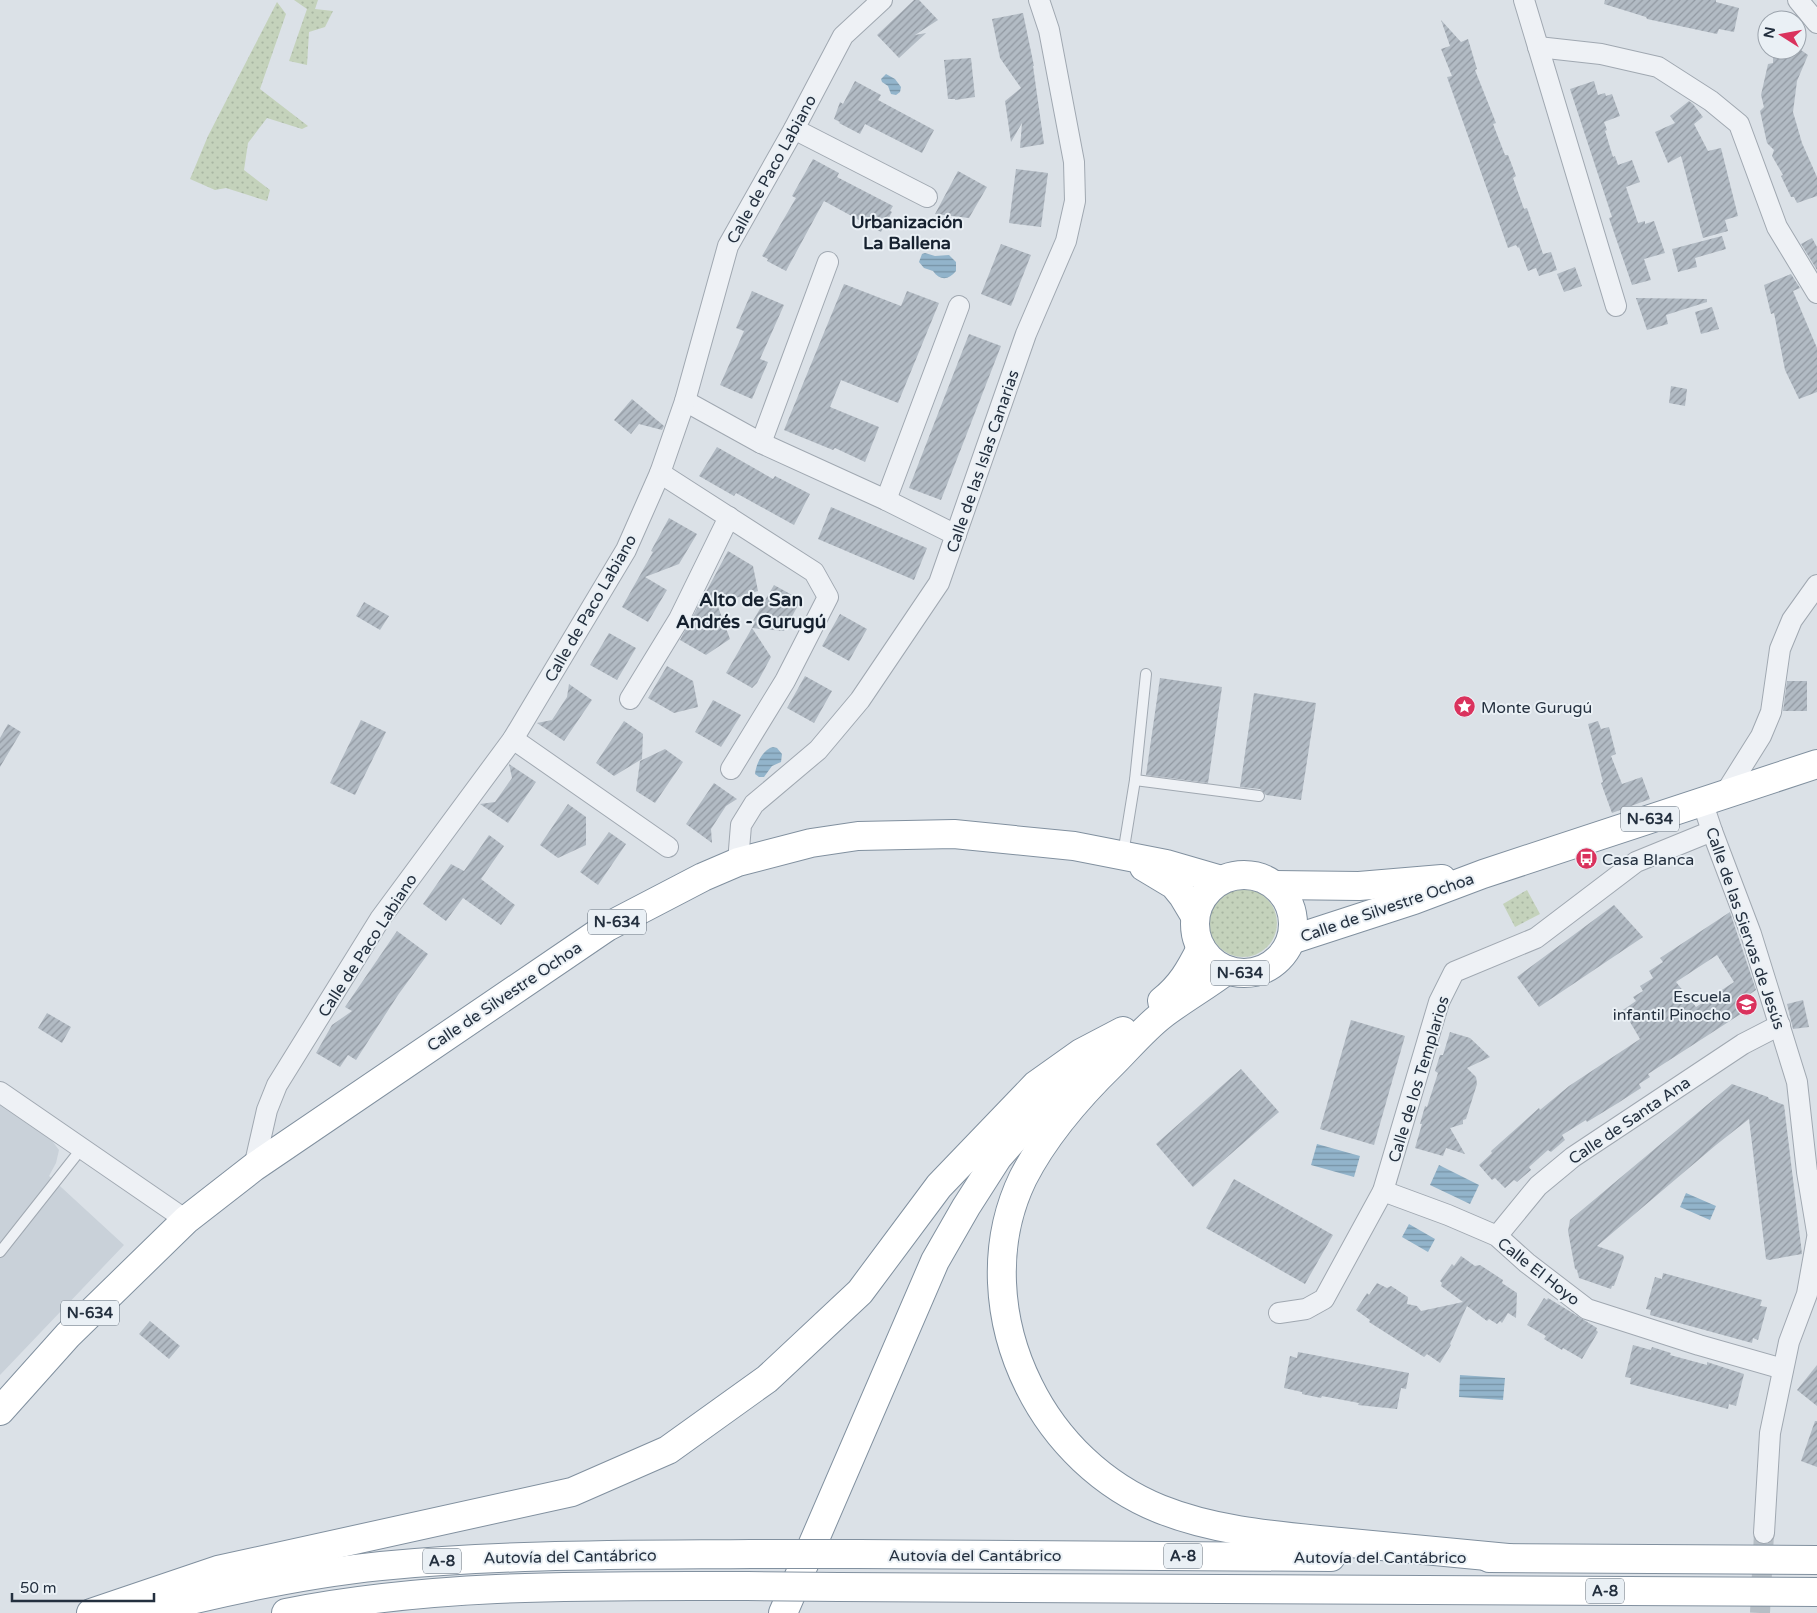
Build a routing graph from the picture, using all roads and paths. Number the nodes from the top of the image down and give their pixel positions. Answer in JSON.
{"nodes":[{"id":1,"x":882,"y":0,"type":"edge"},
{"id":2,"x":1040,"y":0,"type":"edge"},
{"id":3,"x":1524,"y":0,"type":"edge"},
{"id":4,"x":1798,"y":0,"type":"edge"},
{"id":5,"x":1817,"y":23,"type":"edge"},
{"id":6,"x":1538,"y":47,"type":"junction"},
{"id":7,"x":794,"y":129,"type":"junction"},
{"id":8,"x":927,"y":197,"type":"dead end"},
{"id":9,"x":828,"y":262,"type":"dead end"},
{"id":10,"x":1817,"y":293,"type":"edge"},
{"id":11,"x":959,"y":306,"type":"dead end"},
{"id":12,"x":1616,"y":306,"type":"dead end"},
{"id":13,"x":685,"y":401,"type":"junction"},
{"id":14,"x":761,"y":443,"type":"junction"},
{"id":15,"x":660,"y":473,"type":"junction"},
{"id":16,"x":886,"y":500,"type":"junction"},
{"id":17,"x":729,"y":517,"type":"junction"},
{"id":18,"x":956,"y":535,"type":"junction"},
{"id":19,"x":1817,"y":585,"type":"edge"},
{"id":20,"x":1146,"y":674,"type":"dead end"},
{"id":21,"x":630,"y":699,"type":"dead end"},
{"id":22,"x":513,"y":739,"type":"junction"},
{"id":23,"x":1817,"y":764,"type":"edge"},
{"id":24,"x":731,"y":769,"type":"dead end"},
{"id":25,"x":1135,"y":780,"type":"junction"},
{"id":26,"x":1259,"y":796,"type":"dead end"},
{"id":27,"x":1713,"y":798,"type":"junction"},
{"id":28,"x":1712,"y":831,"type":"junction"},
{"id":29,"x":668,"y":847,"type":"dead end"},
{"id":30,"x":1123,"y":855,"type":"junction"},
{"id":31,"x":738,"y":862,"type":"junction"},
{"id":32,"x":1483,"y":874,"type":"junction"},
{"id":33,"x":1221,"y":880,"type":"junction"},
{"id":34,"x":1275,"y":885,"type":"junction"},
{"id":35,"x":1195,"y":916,"type":"junction"},
{"id":36,"x":1291,"y":940,"type":"junction"},
{"id":37,"x":1201,"y":948,"type":"junction"},
{"id":38,"x":1227,"y":970,"type":"junction"},
{"id":39,"x":1161,"y":1016,"type":"junction"},
{"id":40,"x":1780,"y":1025,"type":"junction"},
{"id":41,"x":1123,"y":1031,"type":"junction"},
{"id":42,"x":1063,"y":1089,"type":"junction"},
{"id":43,"x":0,"y":1092,"type":"edge"},
{"id":44,"x":82,"y":1148,"type":"junction"},
{"id":45,"x":254,"y":1167,"type":"junction"},
{"id":46,"x":1383,"y":1191,"type":"junction"},
{"id":47,"x":186,"y":1220,"type":"junction"},
{"id":48,"x":1817,"y":1232,"type":"edge"},
{"id":49,"x":1497,"y":1236,"type":"junction"},
{"id":50,"x":1817,"y":1238,"type":"edge"},
{"id":51,"x":0,"y":1252,"type":"edge"},
{"id":52,"x":1812,"y":1297,"type":"edge"},
{"id":53,"x":1278,"y":1313,"type":"dead end"},
{"id":54,"x":1783,"y":1369,"type":"junction"},
{"id":55,"x":0,"y":1411,"type":"edge"},
{"id":56,"x":1764,"y":1533,"type":"tunnel mouth"},
{"id":57,"x":1508,"y":1558,"type":"junction"},
{"id":58,"x":1817,"y":1560,"type":"edge"},
{"id":59,"x":588,"y":1586,"type":"junction"},
{"id":60,"x":1817,"y":1592,"type":"edge"},
{"id":61,"x":91,"y":1613,"type":"edge"},
{"id":62,"x":138,"y":1613,"type":"edge"},
{"id":63,"x":286,"y":1613,"type":"edge"},
{"id":64,"x":420,"y":1613,"type":"edge"},
{"id":65,"x":783,"y":1613,"type":"edge"}],
"edges":[{"from":1,"to":7,"type":"street","name":"Calle de Paco Labiano"},
{"from":2,"to":18,"type":"street","name":"Calle de las Islas Canarias"},
{"from":3,"to":6,"type":"street"},
{"from":4,"to":5,"type":"street"},
{"from":6,"to":10,"type":"street"},
{"from":6,"to":12,"type":"street"},
{"from":7,"to":8,"type":"street"},
{"from":7,"to":13,"type":"street","name":"Calle de Paco Labiano"},
{"from":9,"to":14,"type":"street"},
{"from":11,"to":16,"type":"street"},
{"from":13,"to":14,"type":"street"},
{"from":13,"to":15,"type":"street","name":"Calle de Paco Labiano"},
{"from":14,"to":16,"type":"street"},
{"from":15,"to":17,"type":"street"},
{"from":15,"to":22,"type":"street","name":"Calle de Paco Labiano"},
{"from":16,"to":18,"type":"street"},
{"from":17,"to":21,"type":"street"},
{"from":17,"to":24,"type":"street"},
{"from":18,"to":31,"type":"street","name":"Calle de las Islas Canarias"},
{"from":19,"to":27,"type":"street"},
{"from":20,"to":25,"type":"lane"},
{"from":22,"to":29,"type":"street"},
{"from":22,"to":45,"type":"street","name":"Calle de Paco Labiano"},
{"from":23,"to":27,"type":"highway","name":"Calle de Silvestre Ochoa","number":"N-634"},
{"from":25,"to":26,"type":"lane"},
{"from":25,"to":30,"type":"lane"},
{"from":27,"to":28,"type":"street","name":"Calle de las Siervas de Jesús"},
{"from":27,"to":32,"type":"highway","name":"Calle de Silvestre Ochoa","number":"N-634"},
{"from":28,"to":40,"type":"street","name":"Calle de las Siervas de Jesús"},
{"from":28,"to":46,"type":"street","name":"Calle de los Templarios"},
{"from":30,"to":31,"type":"highway","name":"Calle de Silvestre Ochoa","number":"N-634"},
{"from":30,"to":33,"type":"highway","number":"N-634"},
{"from":30,"to":35,"type":"highway","number":"N-634"},
{"from":31,"to":45,"type":"highway","name":"Calle de Silvestre Ochoa","number":"N-634"},
{"from":32,"to":34,"type":"highway","name":"Calle de Silvestre Ochoa","number":"N-634"},
{"from":32,"to":36,"type":"highway","name":"Calle de Silvestre Ochoa","number":"N-634"},
{"from":33,"to":34,"type":"highway","number":"N-634"},
{"from":33,"to":35,"type":"highway","number":"N-634"},
{"from":34,"to":36,"type":"highway","number":"N-634"},
{"from":35,"to":37,"type":"highway","number":"N-634"},
{"from":36,"to":38,"type":"highway","number":"N-634"},
{"from":37,"to":38,"type":"highway","number":"N-634"},
{"from":37,"to":41,"type":"highway"},
{"from":38,"to":39,"type":"highway"},
{"from":39,"to":42,"type":"highway"},
{"from":39,"to":57,"type":"highway"},
{"from":40,"to":48,"type":"street","name":"Calle de las Siervas de Jesús"},
{"from":40,"to":49,"type":"street","name":"Calle de Santa Ana"},
{"from":41,"to":42,"type":"highway"},
{"from":41,"to":61,"type":"highway"},
{"from":42,"to":65,"type":"highway"},
{"from":43,"to":44,"type":"street"},
{"from":44,"to":47,"type":"street"},
{"from":44,"to":51,"type":"lane"},
{"from":45,"to":47,"type":"highway","name":"Calle de Silvestre Ochoa","number":"N-634"},
{"from":46,"to":49,"type":"street","name":"Calle El Hoyo"},
{"from":46,"to":53,"type":"street","name":"Calle de los Templarios"},
{"from":47,"to":55,"type":"highway","number":"N-634"},
{"from":49,"to":54,"type":"street","name":"Calle El Hoyo"},
{"from":50,"to":52,"type":"street"},
{"from":52,"to":54,"type":"street"},
{"from":54,"to":56,"type":"street"},
{"from":57,"to":58,"type":"highway","name":"Autovía del Cantábrico","number":"A-8"},
{"from":57,"to":62,"type":"highway","name":"Autovía del Cantábrico","number":"A-8","bridge":true},
{"from":59,"to":60,"type":"highway","name":"Autovía del Cantábrico","number":"A-8","bridge":true},
{"from":59,"to":63,"type":"highway","name":"Autovía del Cantábrico","number":"A-8"},
{"from":59,"to":64,"type":"highway"}]}
